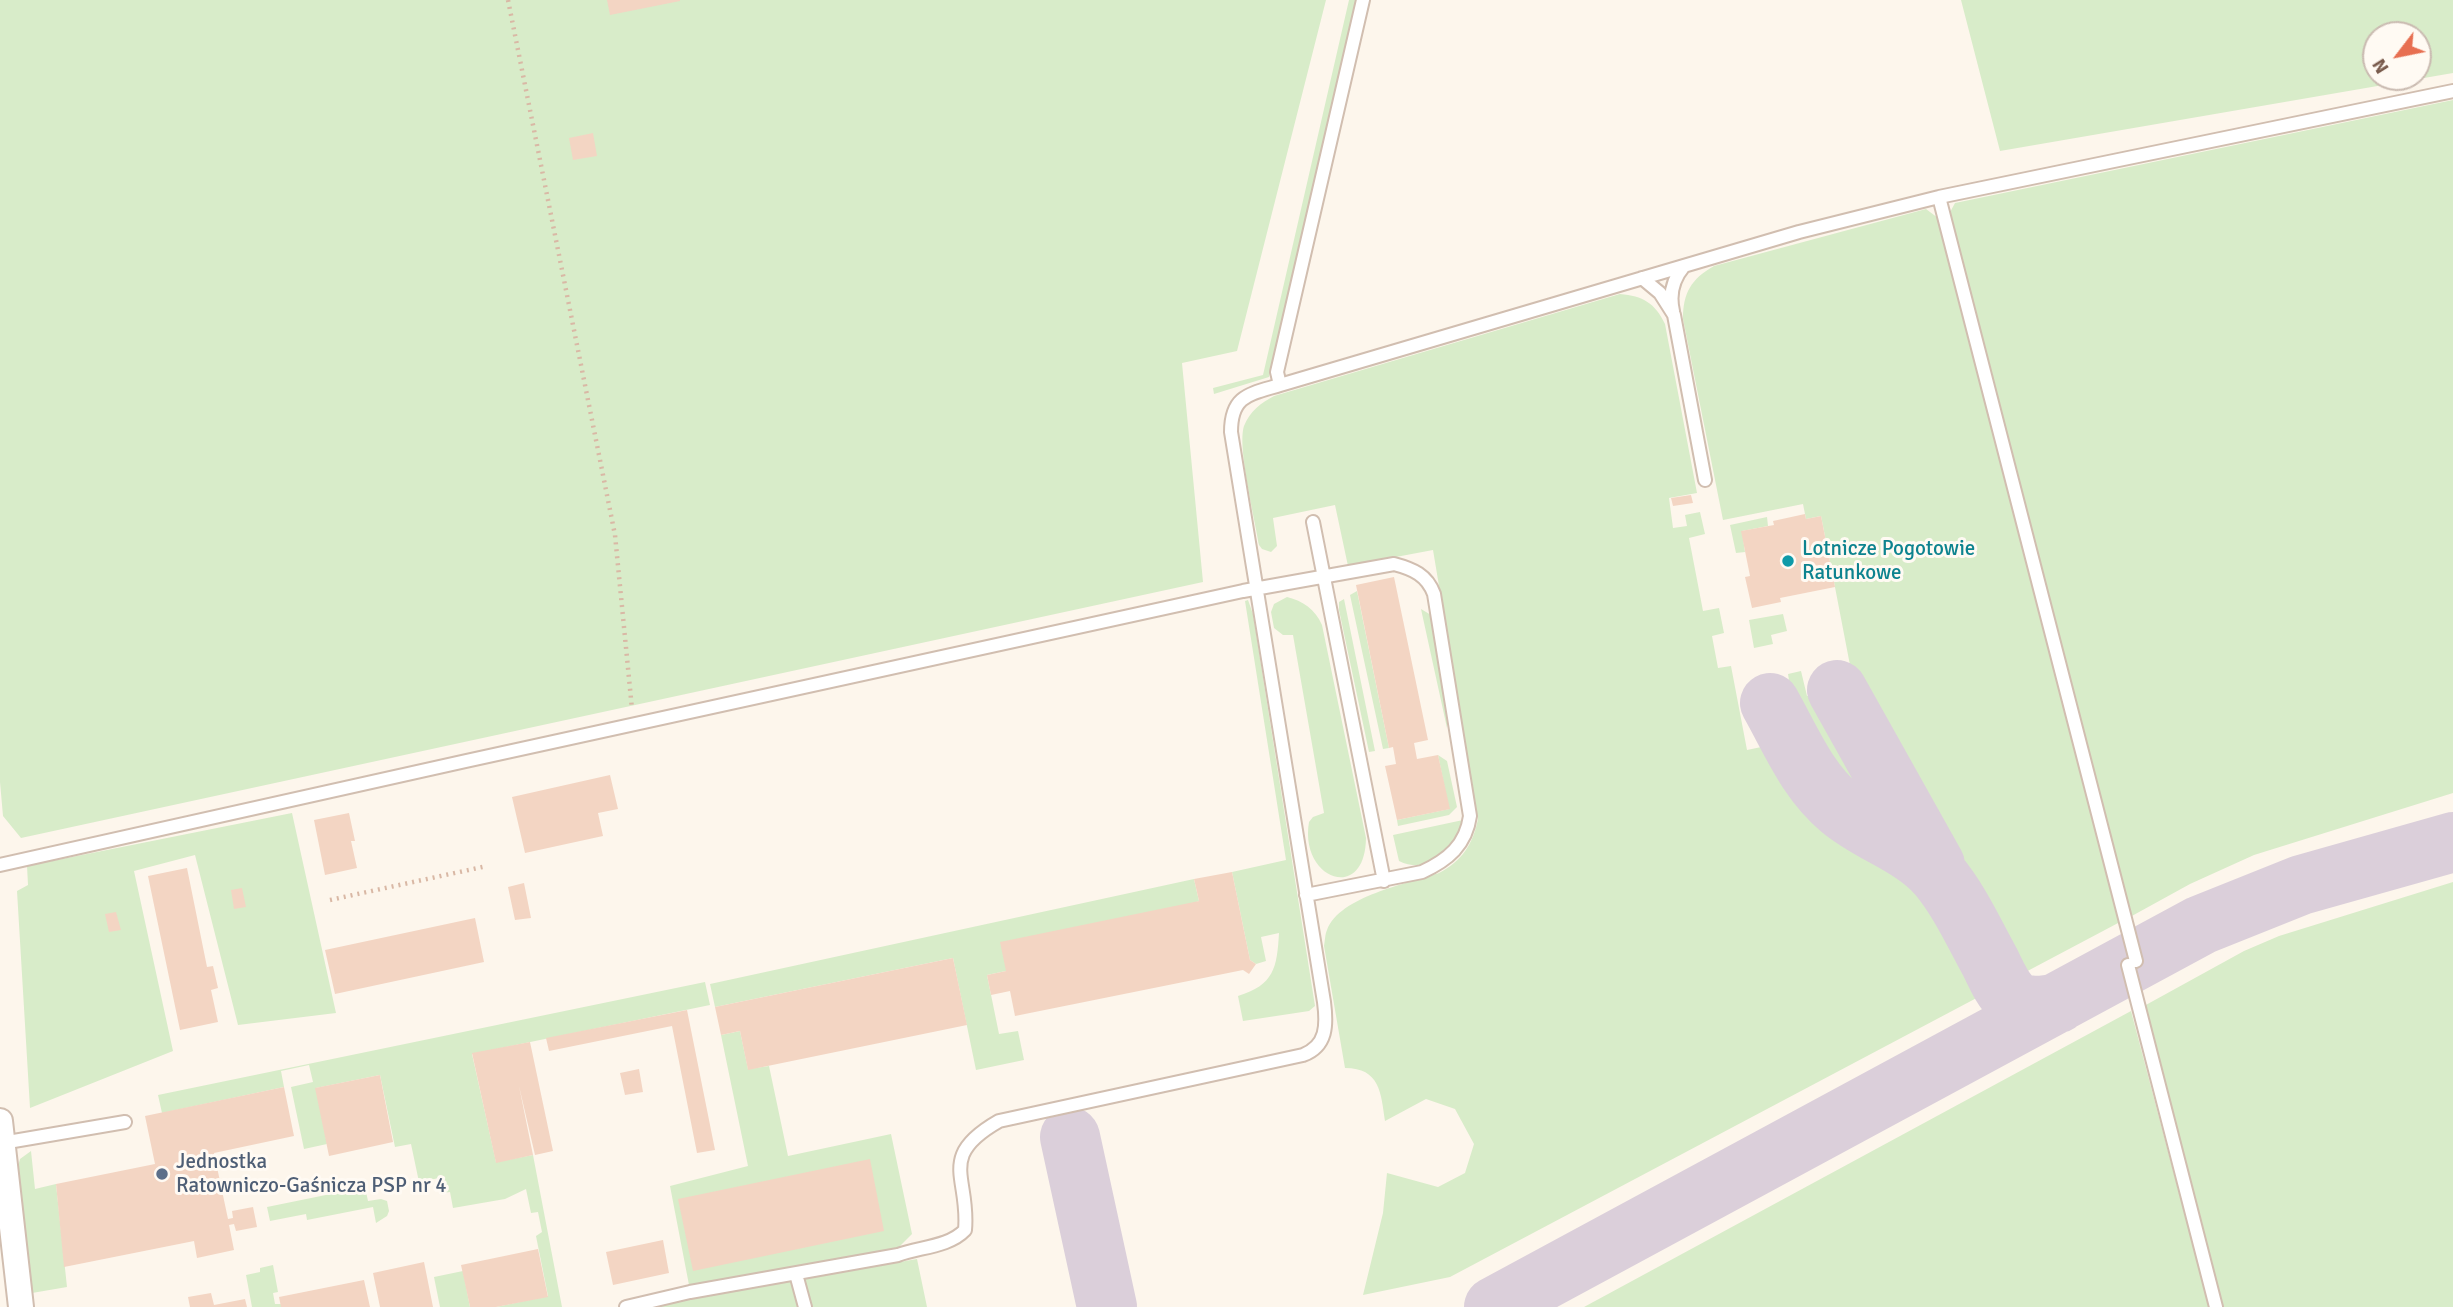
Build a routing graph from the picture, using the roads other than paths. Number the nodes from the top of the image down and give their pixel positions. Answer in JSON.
{"nodes":[{"id":1,"x":1363,"y":0,"type":"edge"},
{"id":2,"x":2453,"y":91,"type":"edge"},
{"id":3,"x":1939,"y":197,"type":"junction"},
{"id":4,"x":1685,"y":266,"type":"junction"},
{"id":5,"x":1642,"y":278,"type":"junction"},
{"id":6,"x":1674,"y":315,"type":"junction"},
{"id":7,"x":1280,"y":385,"type":"junction"},
{"id":8,"x":1705,"y":480,"type":"dead end"},
{"id":9,"x":1313,"y":522,"type":"dead end"},
{"id":10,"x":1323,"y":576,"type":"junction"},
{"id":11,"x":1256,"y":589,"type":"junction"},
{"id":12,"x":0,"y":865,"type":"edge"},
{"id":13,"x":1384,"y":881,"type":"junction"},
{"id":14,"x":1306,"y":895,"type":"junction"},
{"id":15,"x":125,"y":1122,"type":"dead end"},
{"id":16,"x":1,"y":1132,"type":"edge"},
{"id":17,"x":796,"y":1274,"type":"junction"},
{"id":18,"x":20,"y":1307,"type":"edge"},
{"id":19,"x":626,"y":1307,"type":"edge"},
{"id":20,"x":805,"y":1307,"type":"edge"},
{"id":21,"x":2216,"y":1307,"type":"edge"}],
"edges":[{"from":1,"to":7,"type":"lane"},
{"from":2,"to":3,"type":"lane"},
{"from":3,"to":4,"type":"lane"},
{"from":3,"to":21,"type":"lane"},
{"from":4,"to":5,"type":"lane"},
{"from":4,"to":6,"type":"lane"},
{"from":5,"to":6,"type":"lane"},
{"from":5,"to":7,"type":"lane"},
{"from":6,"to":8,"type":"lane"},
{"from":7,"to":11,"type":"lane"},
{"from":9,"to":10,"type":"lane"},
{"from":10,"to":11,"type":"lane"},
{"from":10,"to":13,"type":"lane"},
{"from":10,"to":13,"type":"lane"},
{"from":11,"to":12,"type":"lane"},
{"from":11,"to":14,"type":"lane"},
{"from":13,"to":14,"type":"lane"},
{"from":14,"to":17,"type":"lane"},
{"from":15,"to":16,"type":"lane"},
{"from":16,"to":18,"type":"street"},
{"from":17,"to":19,"type":"lane"},
{"from":17,"to":20,"type":"lane"}]}
